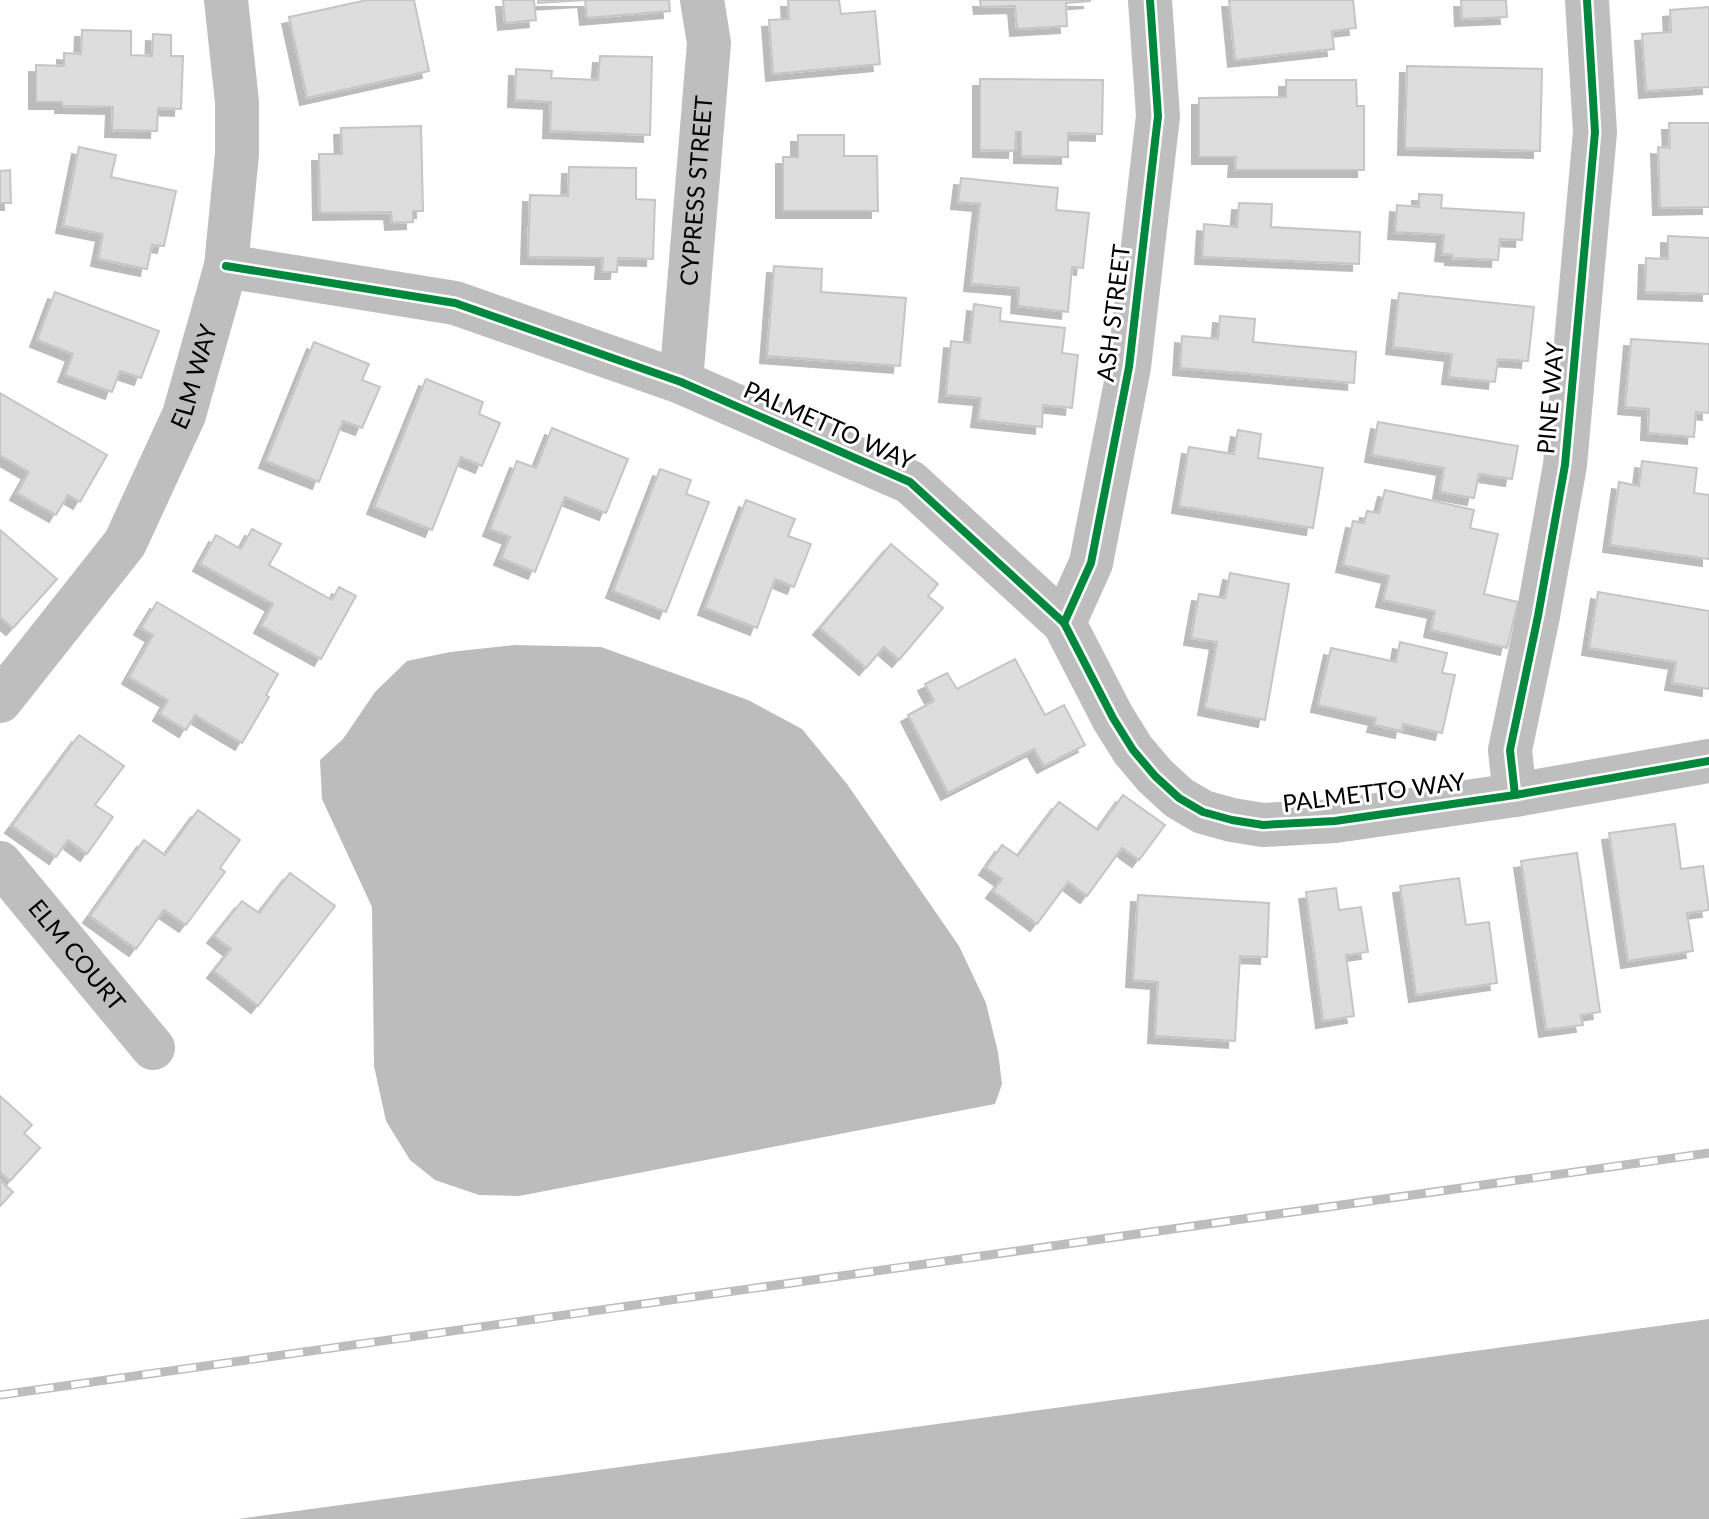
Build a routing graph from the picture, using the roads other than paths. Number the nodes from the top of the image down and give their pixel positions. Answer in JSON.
{"nodes":[{"id":1,"x":226,"y":0,"type":"edge"},
{"id":2,"x":702,"y":0,"type":"edge"},
{"id":3,"x":1150,"y":0,"type":"edge"},
{"id":4,"x":1587,"y":0,"type":"edge"},
{"id":5,"x":226,"y":266,"type":"junction"},
{"id":6,"x":681,"y":382,"type":"junction"},
{"id":7,"x":1064,"y":623,"type":"junction"},
{"id":8,"x":0,"y":701,"type":"edge"},
{"id":9,"x":1709,"y":761,"type":"edge"},
{"id":10,"x":1515,"y":795,"type":"junction"},
{"id":11,"x":0,"y":863,"type":"edge"},
{"id":12,"x":153,"y":1048,"type":"dead end"}],
"edges":[{"from":1,"to":5,"type":"street","name":"ELM WAY"},
{"from":2,"to":6,"type":"street","name":"CYPRESS STREET"},
{"from":3,"to":7,"type":"street","name":"ASH STREET"},
{"from":4,"to":10,"type":"street","name":"PINE WAY"},
{"from":5,"to":6,"type":"street","name":"PALMETTO WAY"},
{"from":5,"to":8,"type":"street","name":"ELM WAY"},
{"from":6,"to":7,"type":"street","name":"PALMETTO WAY"},
{"from":7,"to":10,"type":"street","name":"PALMETTO WAY"},
{"from":9,"to":10,"type":"street","name":"PALMETTO WAY"},
{"from":11,"to":12,"type":"street","name":"ELM COURT"}]}
